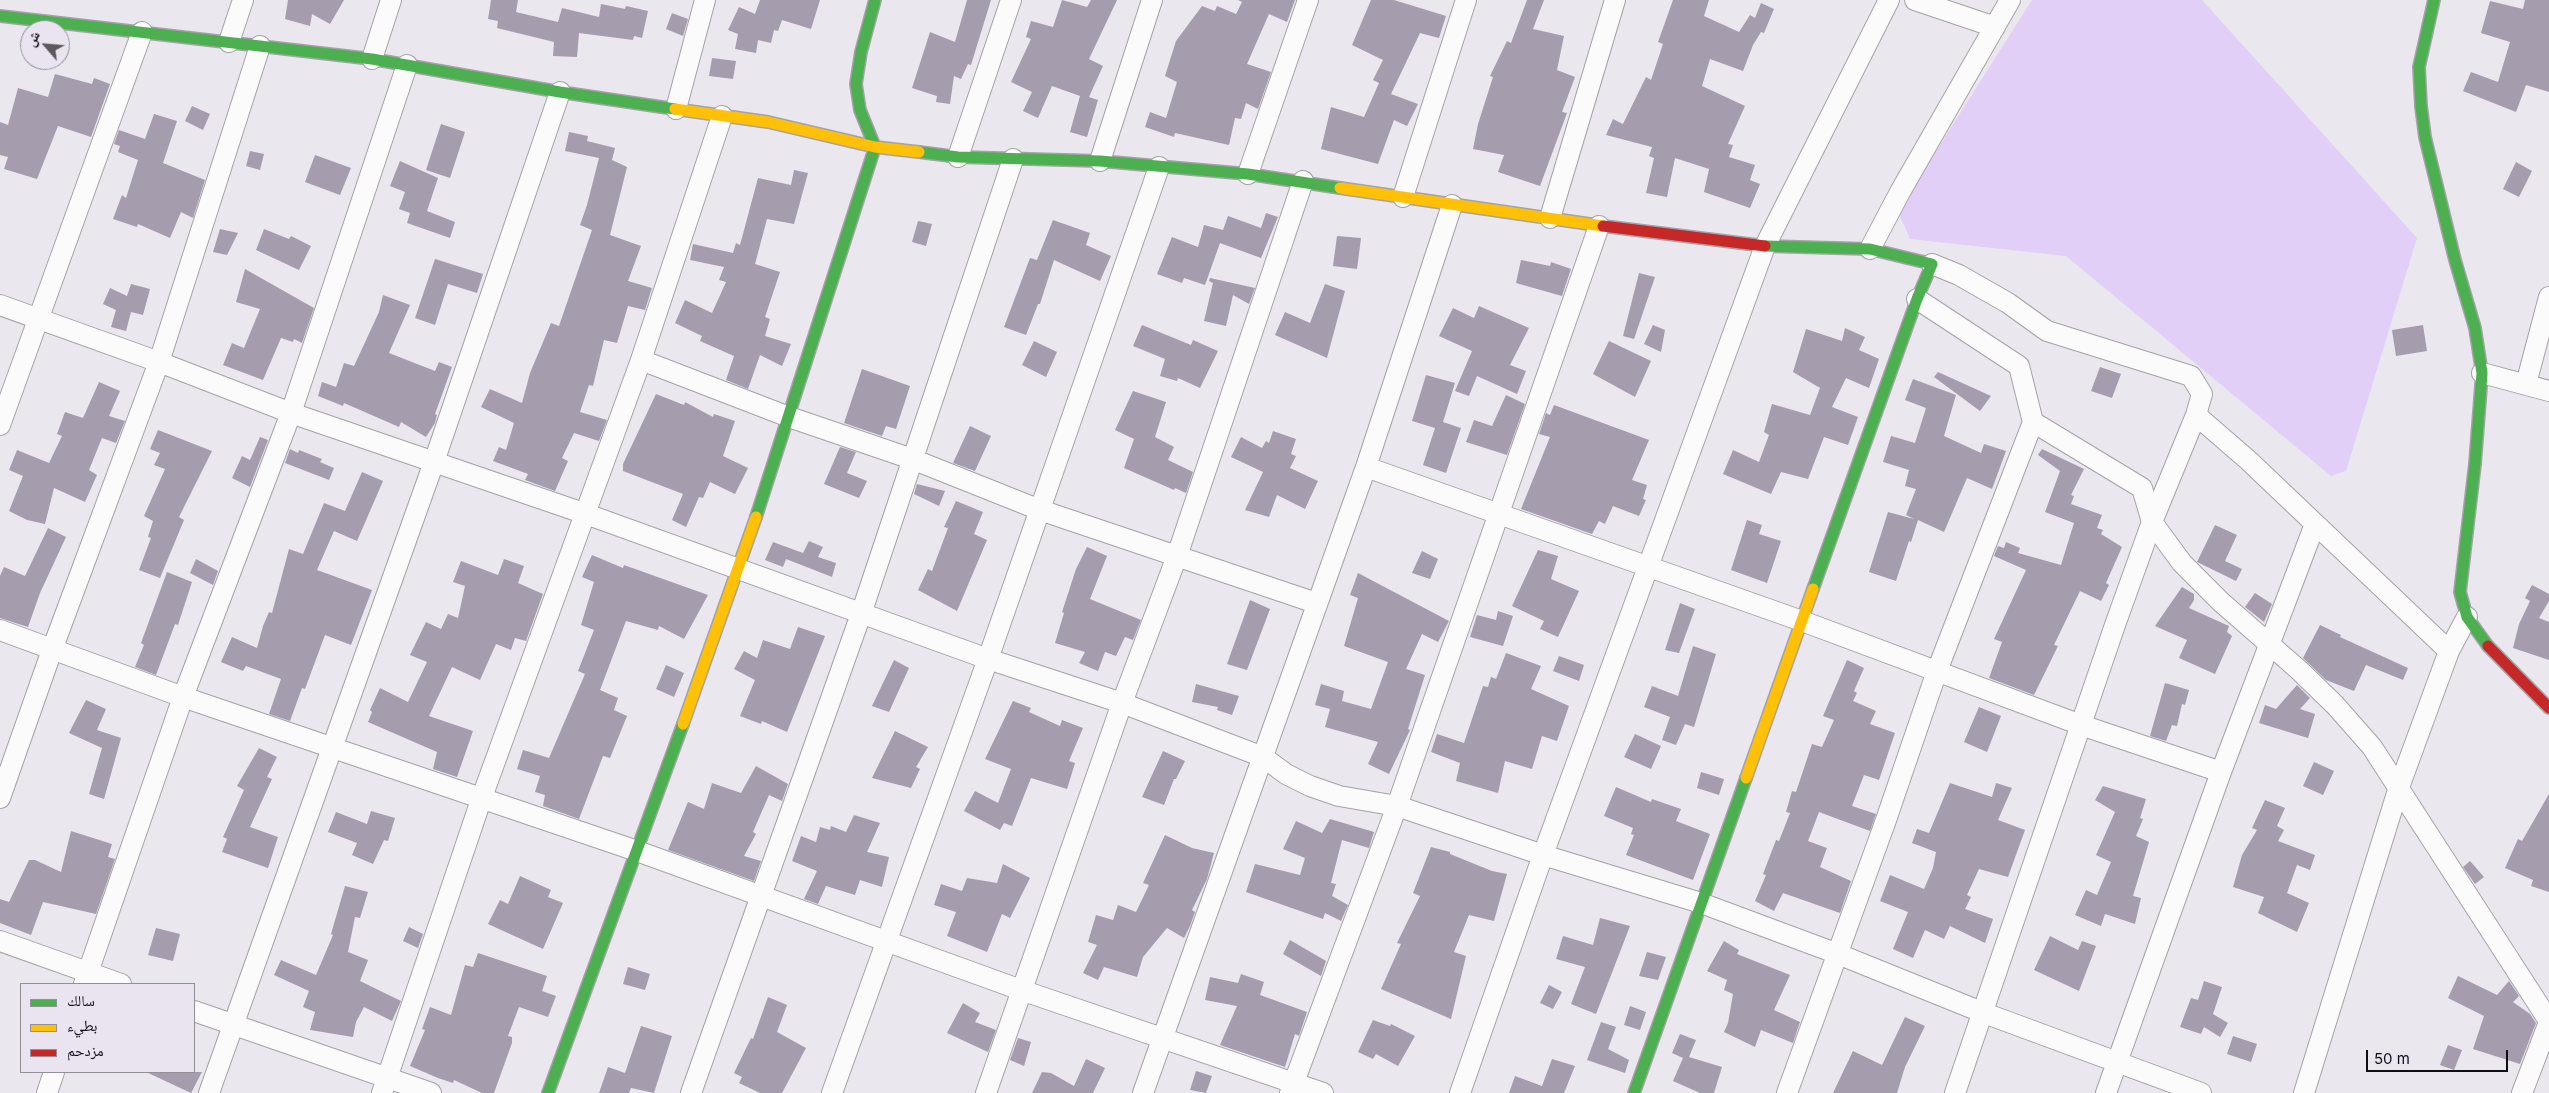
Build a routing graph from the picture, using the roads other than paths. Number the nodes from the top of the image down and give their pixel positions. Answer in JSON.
{"nodes":[{"id":1,"x":243,"y":0,"type":"edge"},
{"id":2,"x":391,"y":0,"type":"edge"},
{"id":3,"x":705,"y":0,"type":"edge"},
{"id":4,"x":875,"y":0,"type":"edge"},
{"id":5,"x":1011,"y":0,"type":"edge"},
{"id":6,"x":1152,"y":0,"type":"edge"},
{"id":7,"x":1308,"y":0,"type":"edge"},
{"id":8,"x":1466,"y":0,"type":"edge"},
{"id":9,"x":1615,"y":0,"type":"edge"},
{"id":10,"x":1889,"y":0,"type":"edge"},
{"id":11,"x":1915,"y":0,"type":"edge"},
{"id":12,"x":2010,"y":0,"type":"edge"},
{"id":13,"x":2434,"y":0,"type":"edge"},
{"id":14,"x":0,"y":16,"type":"edge"},
{"id":15,"x":1995,"y":27,"type":"junction"},
{"id":16,"x":142,"y":32,"type":"junction"},
{"id":17,"x":229,"y":42,"type":"junction"},
{"id":18,"x":260,"y":46,"type":"junction"},
{"id":19,"x":372,"y":59,"type":"junction"},
{"id":20,"x":408,"y":65,"type":"junction"},
{"id":21,"x":560,"y":92,"type":"junction"},
{"id":22,"x":676,"y":109,"type":"junction"},
{"id":23,"x":722,"y":116,"type":"junction"},
{"id":24,"x":875,"y":147,"type":"junction"},
{"id":25,"x":958,"y":157,"type":"junction"},
{"id":26,"x":1013,"y":159,"type":"junction"},
{"id":27,"x":1100,"y":161,"type":"junction"},
{"id":28,"x":1159,"y":167,"type":"junction"},
{"id":29,"x":1248,"y":174,"type":"junction"},
{"id":30,"x":1303,"y":181,"type":"junction"},
{"id":31,"x":1403,"y":197,"type":"junction"},
{"id":32,"x":1452,"y":205,"type":"junction"},
{"id":33,"x":1550,"y":218,"type":"junction"},
{"id":34,"x":1600,"y":226,"type":"junction"},
{"id":35,"x":1765,"y":246,"type":"junction"},
{"id":36,"x":1870,"y":249,"type":"junction"},
{"id":37,"x":1932,"y":264,"type":"junction"},
{"id":38,"x":2549,"y":297,"type":"edge"},
{"id":39,"x":1917,"y":299,"type":"junction"},
{"id":40,"x":0,"y":306,"type":"edge"},
{"id":41,"x":40,"y":319,"type":"junction"},
{"id":42,"x":641,"y":360,"type":"junction"},
{"id":43,"x":160,"y":362,"type":"junction"},
{"id":44,"x":2482,"y":373,"type":"junction"},
{"id":45,"x":2526,"y":384,"type":"junction"},
{"id":46,"x":2549,"y":391,"type":"edge"},
{"id":47,"x":292,"y":413,"type":"junction"},
{"id":48,"x":2196,"y":415,"type":"junction"},
{"id":49,"x":789,"y":417,"type":"junction"},
{"id":50,"x":2033,"y":422,"type":"junction"},
{"id":51,"x":0,"y":425,"type":"edge"},
{"id":52,"x":912,"y":459,"type":"junction"},
{"id":53,"x":434,"y":462,"type":"junction"},
{"id":54,"x":1366,"y":466,"type":"junction"},
{"id":55,"x":1040,"y":510,"type":"junction"},
{"id":56,"x":1499,"y":513,"type":"junction"},
{"id":57,"x":586,"y":514,"type":"junction"},
{"id":58,"x":2152,"y":522,"type":"junction"},
{"id":59,"x":2315,"y":524,"type":"junction"},
{"id":60,"x":1177,"y":556,"type":"junction"},
{"id":61,"x":1647,"y":567,"type":"junction"},
{"id":62,"x":739,"y":571,"type":"junction"},
{"id":63,"x":1316,"y":603,"type":"junction"},
{"id":64,"x":861,"y":614,"type":"junction"},
{"id":65,"x":2467,"y":617,"type":"junction"},
{"id":66,"x":1802,"y":621,"type":"junction"},
{"id":67,"x":0,"y":630,"type":"edge"},
{"id":68,"x":2270,"y":645,"type":"junction"},
{"id":69,"x":52,"y":650,"type":"junction"},
{"id":70,"x":2449,"y":651,"type":"junction"},
{"id":71,"x":988,"y":659,"type":"junction"},
{"id":72,"x":1937,"y":671,"type":"junction"},
{"id":73,"x":184,"y":697,"type":"junction"},
{"id":74,"x":1122,"y":703,"type":"junction"},
{"id":75,"x":2549,"y":708,"type":"edge"},
{"id":76,"x":2081,"y":725,"type":"junction"},
{"id":77,"x":332,"y":749,"type":"junction"},
{"id":78,"x":1263,"y":756,"type":"junction"},
{"id":79,"x":2221,"y":772,"type":"junction"},
{"id":80,"x":2398,"y":790,"type":"junction"},
{"id":81,"x":482,"y":797,"type":"junction"},
{"id":82,"x":0,"y":798,"type":"edge"},
{"id":83,"x":1397,"y":806,"type":"junction"},
{"id":84,"x":636,"y":851,"type":"junction"},
{"id":85,"x":1543,"y":855,"type":"junction"},
{"id":86,"x":762,"y":896,"type":"junction"},
{"id":87,"x":1701,"y":903,"type":"junction"},
{"id":88,"x":0,"y":941,"type":"edge"},
{"id":89,"x":885,"y":942,"type":"junction"},
{"id":90,"x":1838,"y":954,"type":"junction"},
{"id":91,"x":86,"y":978,"type":"edge"},
{"id":92,"x":115,"y":983,"type":"edge"},
{"id":93,"x":1021,"y":990,"type":"junction"},
{"id":94,"x":195,"y":1011,"type":"edge"},
{"id":95,"x":1984,"y":1013,"type":"junction"},
{"id":96,"x":2549,"y":1022,"type":"edge"},
{"id":97,"x":233,"y":1026,"type":"junction"},
{"id":98,"x":1162,"y":1038,"type":"junction"},
{"id":99,"x":2117,"y":1062,"type":"junction"},
{"id":100,"x":54,"y":1073,"type":"edge"},
{"id":101,"x":385,"y":1086,"type":"edge"},
{"id":102,"x":1291,"y":1088,"type":"edge"},
{"id":103,"x":47,"y":1093,"type":"edge"},
{"id":104,"x":209,"y":1093,"type":"edge"},
{"id":105,"x":432,"y":1093,"type":"edge"},
{"id":106,"x":548,"y":1093,"type":"edge"},
{"id":107,"x":691,"y":1093,"type":"edge"},
{"id":108,"x":832,"y":1093,"type":"edge"},
{"id":109,"x":986,"y":1093,"type":"edge"},
{"id":110,"x":1143,"y":1093,"type":"edge"},
{"id":111,"x":1323,"y":1093,"type":"edge"},
{"id":112,"x":1460,"y":1093,"type":"edge"},
{"id":113,"x":1634,"y":1093,"type":"edge"},
{"id":114,"x":1787,"y":1093,"type":"edge"},
{"id":115,"x":1955,"y":1093,"type":"edge"},
{"id":116,"x":2106,"y":1093,"type":"edge"},
{"id":117,"x":2201,"y":1093,"type":"edge"},
{"id":118,"x":2304,"y":1093,"type":"edge"},
{"id":119,"x":2522,"y":1093,"type":"edge"}],
"edges":[{"from":1,"to":17,"type":"street"},
{"from":2,"to":19,"type":"street"},
{"from":3,"to":22,"type":"street"},
{"from":4,"to":24,"type":"street"},
{"from":5,"to":25,"type":"street"},
{"from":6,"to":27,"type":"street"},
{"from":7,"to":29,"type":"street"},
{"from":8,"to":31,"type":"street"},
{"from":9,"to":33,"type":"street"},
{"from":10,"to":35,"type":"street"},
{"from":11,"to":15,"type":"street"},
{"from":12,"to":15,"type":"street"},
{"from":13,"to":44,"type":"street"},
{"from":14,"to":16,"type":"street"},
{"from":15,"to":36,"type":"street"},
{"from":16,"to":17,"type":"street"},
{"from":16,"to":41,"type":"street"},
{"from":17,"to":18,"type":"street"},
{"from":18,"to":19,"type":"street"},
{"from":18,"to":43,"type":"street"},
{"from":19,"to":20,"type":"street"},
{"from":20,"to":21,"type":"street"},
{"from":20,"to":47,"type":"street"},
{"from":21,"to":22,"type":"street"},
{"from":21,"to":53,"type":"street"},
{"from":22,"to":23,"type":"street"},
{"from":23,"to":24,"type":"street"},
{"from":23,"to":42,"type":"street"},
{"from":24,"to":25,"type":"street"},
{"from":24,"to":49,"type":"street"},
{"from":25,"to":26,"type":"street"},
{"from":26,"to":27,"type":"street"},
{"from":26,"to":52,"type":"street"},
{"from":27,"to":28,"type":"street"},
{"from":28,"to":29,"type":"street"},
{"from":28,"to":55,"type":"street"},
{"from":29,"to":30,"type":"street"},
{"from":30,"to":31,"type":"street"},
{"from":30,"to":60,"type":"street"},
{"from":31,"to":32,"type":"street"},
{"from":32,"to":33,"type":"street"},
{"from":32,"to":54,"type":"street"},
{"from":33,"to":34,"type":"street"},
{"from":34,"to":35,"type":"street"},
{"from":34,"to":56,"type":"street"},
{"from":35,"to":36,"type":"street"},
{"from":35,"to":61,"type":"street"},
{"from":36,"to":37,"type":"street"},
{"from":37,"to":39,"type":"street"},
{"from":37,"to":48,"type":"street"},
{"from":38,"to":45,"type":"street"},
{"from":39,"to":50,"type":"street"},
{"from":39,"to":66,"type":"street"},
{"from":40,"to":41,"type":"street"},
{"from":41,"to":43,"type":"street"},
{"from":41,"to":51,"type":"street"},
{"from":42,"to":49,"type":"street"},
{"from":42,"to":57,"type":"street"},
{"from":43,"to":47,"type":"street"},
{"from":43,"to":69,"type":"street"},
{"from":44,"to":45,"type":"street"},
{"from":44,"to":65,"type":"street"},
{"from":45,"to":46,"type":"street"},
{"from":47,"to":53,"type":"street"},
{"from":47,"to":73,"type":"street"},
{"from":48,"to":58,"type":"street"},
{"from":48,"to":59,"type":"street"},
{"from":49,"to":52,"type":"street"},
{"from":49,"to":62,"type":"street"},
{"from":50,"to":58,"type":"street"},
{"from":50,"to":72,"type":"street"},
{"from":52,"to":55,"type":"street"},
{"from":52,"to":64,"type":"street"},
{"from":53,"to":57,"type":"street"},
{"from":53,"to":77,"type":"street"},
{"from":54,"to":56,"type":"street"},
{"from":54,"to":63,"type":"street"},
{"from":55,"to":60,"type":"street"},
{"from":55,"to":71,"type":"street"},
{"from":56,"to":61,"type":"street"},
{"from":56,"to":83,"type":"street"},
{"from":57,"to":62,"type":"street"},
{"from":57,"to":81,"type":"street"},
{"from":58,"to":68,"type":"street"},
{"from":58,"to":76,"type":"street"},
{"from":59,"to":68,"type":"street"},
{"from":59,"to":70,"type":"street"},
{"from":60,"to":63,"type":"street"},
{"from":60,"to":74,"type":"street"},
{"from":61,"to":66,"type":"street"},
{"from":61,"to":85,"type":"street"},
{"from":62,"to":64,"type":"street"},
{"from":62,"to":84,"type":"street"},
{"from":63,"to":78,"type":"street"},
{"from":64,"to":71,"type":"street"},
{"from":64,"to":86,"type":"street"},
{"from":65,"to":70,"type":"street"},
{"from":65,"to":75,"type":"street"},
{"from":66,"to":72,"type":"street"},
{"from":66,"to":87,"type":"street"},
{"from":67,"to":69,"type":"street"},
{"from":68,"to":79,"type":"street"},
{"from":68,"to":80,"type":"street"},
{"from":69,"to":73,"type":"street"},
{"from":69,"to":82,"type":"street"},
{"from":70,"to":80,"type":"street"},
{"from":71,"to":74,"type":"street"},
{"from":71,"to":89,"type":"street"},
{"from":72,"to":76,"type":"street"},
{"from":72,"to":90,"type":"street"},
{"from":73,"to":77,"type":"street"},
{"from":73,"to":91,"type":"street"},
{"from":74,"to":78,"type":"street"},
{"from":74,"to":93,"type":"street"},
{"from":76,"to":79,"type":"street"},
{"from":76,"to":95,"type":"street"},
{"from":77,"to":81,"type":"street"},
{"from":77,"to":97,"type":"street"},
{"from":78,"to":83,"type":"street"},
{"from":78,"to":98,"type":"street"},
{"from":79,"to":99,"type":"street"},
{"from":80,"to":96,"type":"street"},
{"from":80,"to":118,"type":"street"},
{"from":81,"to":84,"type":"street"},
{"from":81,"to":101,"type":"street"},
{"from":83,"to":85,"type":"street"},
{"from":83,"to":102,"type":"street"},
{"from":84,"to":86,"type":"street"},
{"from":84,"to":106,"type":"street"},
{"from":85,"to":87,"type":"street"},
{"from":85,"to":112,"type":"street"},
{"from":86,"to":89,"type":"street"},
{"from":86,"to":107,"type":"street"},
{"from":87,"to":90,"type":"street"},
{"from":87,"to":113,"type":"street"},
{"from":88,"to":91,"type":"street"},
{"from":89,"to":93,"type":"street"},
{"from":89,"to":108,"type":"street"},
{"from":90,"to":95,"type":"street"},
{"from":90,"to":114,"type":"street"},
{"from":91,"to":92,"type":"street"},
{"from":93,"to":98,"type":"street"},
{"from":93,"to":109,"type":"street"},
{"from":94,"to":97,"type":"street"},
{"from":95,"to":99,"type":"street"},
{"from":95,"to":115,"type":"street"},
{"from":96,"to":119,"type":"street"},
{"from":97,"to":101,"type":"street"},
{"from":97,"to":104,"type":"street"},
{"from":98,"to":102,"type":"street"},
{"from":98,"to":110,"type":"street"},
{"from":99,"to":116,"type":"street"},
{"from":99,"to":117,"type":"street"},
{"from":100,"to":103,"type":"street"},
{"from":101,"to":105,"type":"street"},
{"from":102,"to":111,"type":"street"}]}
